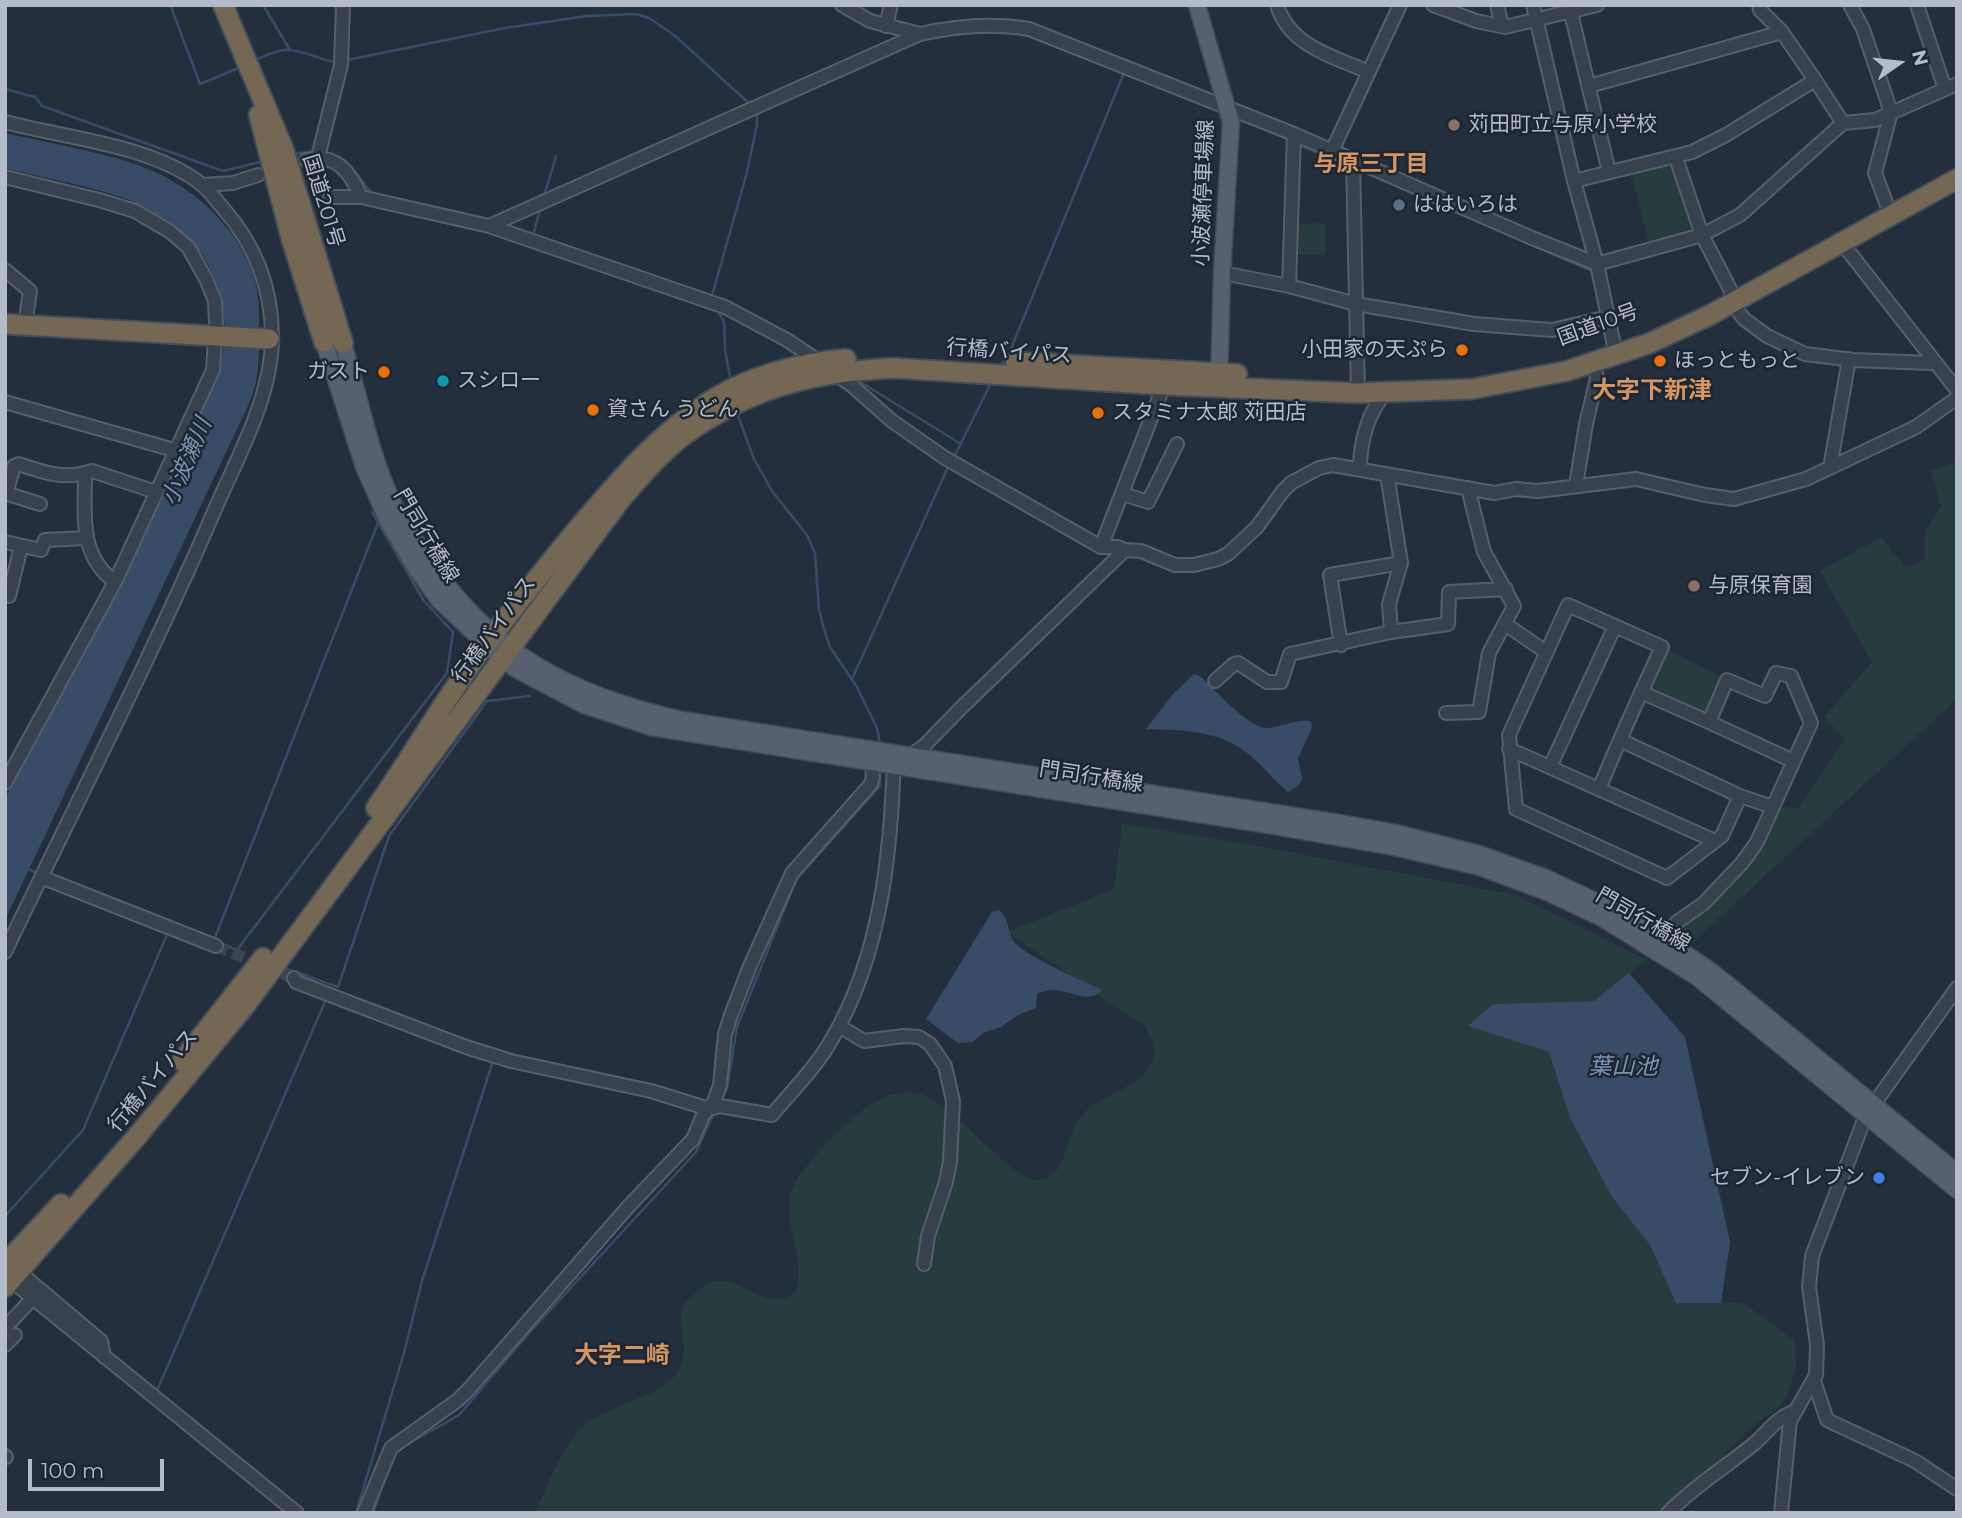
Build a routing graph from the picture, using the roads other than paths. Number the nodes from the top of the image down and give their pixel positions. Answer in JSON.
{"nodes":[{"id":1,"x":223,"y":5,"type":"edge"},
{"id":2,"x":343,"y":5,"type":"edge"},
{"id":3,"x":842,"y":5,"type":"edge"},
{"id":4,"x":891,"y":5,"type":"edge"},
{"id":5,"x":1197,"y":5,"type":"edge"},
{"id":6,"x":1277,"y":5,"type":"edge"},
{"id":7,"x":1400,"y":5,"type":"edge"},
{"id":8,"x":1433,"y":5,"type":"edge"},
{"id":9,"x":1497,"y":5,"type":"edge"},
{"id":10,"x":1533,"y":5,"type":"edge"},
{"id":11,"x":1597,"y":5,"type":"edge"},
{"id":12,"x":1759,"y":5,"type":"edge"},
{"id":13,"x":1850,"y":5,"type":"edge"},
{"id":14,"x":1917,"y":5,"type":"edge"},
{"id":15,"x":1570,"y":13,"type":"junction"},
{"id":16,"x":1536,"y":20,"type":"junction"},
{"id":17,"x":886,"y":26,"type":"junction"},
{"id":18,"x":1502,"y":26,"type":"junction"},
{"id":19,"x":1782,"y":32,"type":"junction"},
{"id":20,"x":920,"y":34,"type":"junction"},
{"id":21,"x":1369,"y":72,"type":"junction"},
{"id":22,"x":1815,"y":80,"type":"junction"},
{"id":23,"x":1589,"y":86,"type":"junction"},
{"id":24,"x":1951,"y":86,"type":"edge"},
{"id":25,"x":1227,"y":107,"type":"junction"},
{"id":26,"x":1891,"y":111,"type":"junction"},
{"id":27,"x":5,"y":121,"type":"edge"},
{"id":28,"x":1843,"y":123,"type":"junction"},
{"id":29,"x":1294,"y":134,"type":"junction"},
{"id":30,"x":1332,"y":151,"type":"junction"},
{"id":31,"x":1676,"y":158,"type":"junction"},
{"id":32,"x":1353,"y":160,"type":"junction"},
{"id":33,"x":1957,"y":169,"type":"edge"},
{"id":34,"x":1609,"y":172,"type":"junction"},
{"id":35,"x":258,"y":175,"type":"dead end"},
{"id":36,"x":5,"y":177,"type":"edge"},
{"id":37,"x":1957,"y":179,"type":"edge"},
{"id":38,"x":1574,"y":181,"type":"junction"},
{"id":39,"x":203,"y":186,"type":"junction"},
{"id":40,"x":330,"y":197,"type":"dead end"},
{"id":41,"x":360,"y":197,"type":"junction"},
{"id":42,"x":1889,"y":212,"type":"junction"},
{"id":43,"x":489,"y":226,"type":"junction"},
{"id":44,"x":1702,"y":235,"type":"junction"},
{"id":45,"x":1842,"y":243,"type":"junction"},
{"id":46,"x":1597,"y":264,"type":"junction"},
{"id":47,"x":5,"y":270,"type":"edge"},
{"id":48,"x":1222,"y":272,"type":"junction"},
{"id":49,"x":1289,"y":286,"type":"junction"},
{"id":50,"x":1731,"y":297,"type":"junction"},
{"id":51,"x":1356,"y":304,"type":"junction"},
{"id":52,"x":1608,"y":317,"type":"junction"},
{"id":53,"x":5,"y":324,"type":"edge"},
{"id":54,"x":25,"y":325,"type":"junction"},
{"id":55,"x":217,"y":335,"type":"junction"},
{"id":56,"x":269,"y":339,"type":"dead end"},
{"id":57,"x":333,"y":343,"type":"joint"},
{"id":58,"x":1615,"y":351,"type":"junction"},
{"id":59,"x":1849,"y":359,"type":"junction"},
{"id":60,"x":1933,"y":360,"type":"junction"},
{"id":61,"x":1594,"y":363,"type":"junction"},
{"id":62,"x":825,"y":367,"type":"junction"},
{"id":63,"x":1219,"y":380,"type":"junction"},
{"id":64,"x":1164,"y":385,"type":"junction"},
{"id":65,"x":1358,"y":388,"type":"junction"},
{"id":66,"x":1389,"y":388,"type":"junction"},
{"id":67,"x":1957,"y":390,"type":"edge"},
{"id":68,"x":1957,"y":398,"type":"edge"},
{"id":69,"x":6,"y":405,"type":"edge"},
{"id":70,"x":1177,"y":444,"type":"dead end"},
{"id":71,"x":174,"y":450,"type":"junction"},
{"id":72,"x":1830,"y":468,"type":"junction"},
{"id":73,"x":1360,"y":469,"type":"junction"},
{"id":74,"x":85,"y":473,"type":"junction"},
{"id":75,"x":1387,"y":474,"type":"junction"},
{"id":76,"x":1576,"y":485,"type":"junction"},
{"id":77,"x":1468,"y":488,"type":"junction"},
{"id":78,"x":156,"y":492,"type":"junction"},
{"id":79,"x":6,"y":494,"type":"edge"},
{"id":80,"x":1123,"y":494,"type":"junction"},
{"id":81,"x":40,"y":504,"type":"dead end"},
{"id":82,"x":85,"y":538,"type":"junction"},
{"id":83,"x":5,"y":542,"type":"edge"},
{"id":84,"x":21,"y":547,"type":"junction"},
{"id":85,"x":1101,"y":547,"type":"junction"},
{"id":86,"x":1125,"y":550,"type":"junction"},
{"id":87,"x":1401,"y":563,"type":"junction"},
{"id":88,"x":115,"y":582,"type":"junction"},
{"id":89,"x":1506,"y":589,"type":"junction"},
{"id":90,"x":5,"y":595,"type":"edge"},
{"id":91,"x":1505,"y":624,"type":"junction"},
{"id":92,"x":1615,"y":626,"type":"junction"},
{"id":93,"x":1391,"y":632,"type":"junction"},
{"id":94,"x":490,"y":640,"type":"junction"},
{"id":95,"x":1341,"y":645,"type":"junction"},
{"id":96,"x":1546,"y":652,"type":"junction"},
{"id":97,"x":505,"y":654,"type":"junction"},
{"id":98,"x":1215,"y":681,"type":"dead end"},
{"id":99,"x":1641,"y":692,"type":"junction"},
{"id":100,"x":1446,"y":713,"type":"dead end"},
{"id":101,"x":1709,"y":722,"type":"junction"},
{"id":102,"x":1620,"y":740,"type":"junction"},
{"id":103,"x":1510,"y":748,"type":"junction"},
{"id":104,"x":872,"y":756,"type":"junction"},
{"id":105,"x":899,"y":759,"type":"junction"},
{"id":106,"x":1793,"y":761,"type":"junction"},
{"id":107,"x":1550,"y":767,"type":"junction"},
{"id":108,"x":5,"y":782,"type":"edge"},
{"id":109,"x":1599,"y":789,"type":"junction"},
{"id":110,"x":1740,"y":796,"type":"junction"},
{"id":111,"x":1773,"y":807,"type":"junction"},
{"id":112,"x":1716,"y":841,"type":"junction"},
{"id":113,"x":41,"y":877,"type":"junction"},
{"id":114,"x":1658,"y":943,"type":"junction"},
{"id":115,"x":216,"y":946,"type":"tunnel mouth"},
{"id":116,"x":5,"y":952,"type":"edge"},
{"id":117,"x":294,"y":978,"type":"tunnel mouth"},
{"id":118,"x":1957,"y":988,"type":"edge"},
{"id":119,"x":839,"y":1026,"type":"junction"},
{"id":120,"x":709,"y":1109,"type":"junction"},
{"id":121,"x":1869,"y":1109,"type":"junction"},
{"id":122,"x":1957,"y":1173,"type":"edge"},
{"id":123,"x":1957,"y":1190,"type":"edge"},
{"id":124,"x":924,"y":1264,"type":"dead end"},
{"id":125,"x":11,"y":1278,"type":"edge"},
{"id":126,"x":32,"y":1299,"type":"junction"},
{"id":127,"x":8,"y":1336,"type":"edge"},
{"id":128,"x":104,"y":1357,"type":"junction"},
{"id":129,"x":1814,"y":1381,"type":"junction"},
{"id":130,"x":1793,"y":1412,"type":"junction"},
{"id":131,"x":1957,"y":1489,"type":"edge"},
{"id":132,"x":297,"y":1513,"type":"edge"},
{"id":133,"x":364,"y":1513,"type":"edge"},
{"id":134,"x":1668,"y":1513,"type":"edge"},
{"id":135,"x":1781,"y":1513,"type":"edge"}],
"edges":[{"from":1,"to":57,"type":"highway","name":"国道201号"},
{"from":2,"to":41,"type":"street"},
{"from":3,"to":17,"type":"street"},
{"from":4,"to":17,"type":"street"},
{"from":5,"to":25,"type":"main road","name":"小波瀬停車場線"},
{"from":6,"to":21,"type":"street"},
{"from":7,"to":21,"type":"street"},
{"from":8,"to":18,"type":"street"},
{"from":9,"to":18,"type":"street"},
{"from":10,"to":16,"type":"street"},
{"from":11,"to":15,"type":"street"},
{"from":12,"to":19,"type":"street"},
{"from":13,"to":26,"type":"street"},
{"from":14,"to":24,"type":"street"},
{"from":15,"to":16,"type":"street"},
{"from":15,"to":23,"type":"street"},
{"from":16,"to":18,"type":"street"},
{"from":16,"to":38,"type":"street"},
{"from":17,"to":20,"type":"street"},
{"from":19,"to":22,"type":"street"},
{"from":19,"to":23,"type":"street"},
{"from":20,"to":25,"type":"street"},
{"from":20,"to":43,"type":"street"},
{"from":21,"to":30,"type":"street"},
{"from":22,"to":28,"type":"street"},
{"from":22,"to":31,"type":"street"},
{"from":23,"to":34,"type":"street"},
{"from":24,"to":26,"type":"street"},
{"from":25,"to":29,"type":"street"},
{"from":25,"to":48,"type":"main road","name":"小波瀬停車場線"},
{"from":26,"to":28,"type":"street"},
{"from":26,"to":42,"type":"street"},
{"from":27,"to":39,"type":"street"},
{"from":28,"to":44,"type":"street"},
{"from":29,"to":30,"type":"street"},
{"from":29,"to":49,"type":"street"},
{"from":30,"to":32,"type":"street"},
{"from":31,"to":34,"type":"street"},
{"from":31,"to":44,"type":"street"},
{"from":32,"to":46,"type":"street"},
{"from":32,"to":51,"type":"street"},
{"from":33,"to":42,"type":"highway","name":"国道10号"},
{"from":34,"to":38,"type":"street"},
{"from":35,"to":39,"type":"street"},
{"from":36,"to":55,"type":"street"},
{"from":37,"to":42,"type":"highway","name":"国道10号"},
{"from":38,"to":46,"type":"street"},
{"from":39,"to":113,"type":"street"},
{"from":40,"to":41,"type":"street"},
{"from":41,"to":43,"type":"street"},
{"from":42,"to":45,"type":"highway","name":"国道10号"},
{"from":42,"to":50,"type":"highway","name":"国道10号"},
{"from":43,"to":62,"type":"street"},
{"from":44,"to":46,"type":"street"},
{"from":44,"to":50,"type":"street"},
{"from":45,"to":50,"type":"highway","name":"国道10号"},
{"from":45,"to":60,"type":"street"},
{"from":46,"to":52,"type":"street"},
{"from":47,"to":54,"type":"street"},
{"from":48,"to":49,"type":"street"},
{"from":48,"to":63,"type":"main road","name":"小波瀬停車場線"},
{"from":49,"to":51,"type":"street"},
{"from":50,"to":58,"type":"highway","name":"国道10号"},
{"from":50,"to":59,"type":"street"},
{"from":51,"to":52,"type":"street"},
{"from":51,"to":65,"type":"street"},
{"from":52,"to":58,"type":"street"},
{"from":53,"to":54,"type":"highway"},
{"from":54,"to":55,"type":"highway"},
{"from":55,"to":56,"type":"highway"},
{"from":55,"to":71,"type":"street"},
{"from":57,"to":94,"type":"main road","name":"門司行橋線"},
{"from":58,"to":61,"type":"highway","name":"国道10号"},
{"from":58,"to":66,"type":"highway","name":"国道10号"},
{"from":59,"to":60,"type":"street"},
{"from":59,"to":72,"type":"street"},
{"from":60,"to":67,"type":"street"},
{"from":61,"to":66,"type":"highway","name":"国道10号"},
{"from":61,"to":76,"type":"street"},
{"from":62,"to":63,"type":"highway","name":"行橋バイパス"},
{"from":62,"to":64,"type":"highway","name":"行橋バイパス"},
{"from":62,"to":85,"type":"street"},
{"from":62,"to":94,"type":"highway","name":"行橋バイパス"},
{"from":62,"to":97,"type":"highway","name":"行橋バイパス"},
{"from":63,"to":64,"type":"highway","name":"行橋バイパス"},
{"from":63,"to":65,"type":"highway","name":"国道10号"},
{"from":64,"to":80,"type":"street"},
{"from":65,"to":66,"type":"highway","name":"国道10号"},
{"from":66,"to":73,"type":"street"},
{"from":68,"to":72,"type":"street"},
{"from":69,"to":71,"type":"street"},
{"from":70,"to":80,"type":"street"},
{"from":71,"to":78,"type":"street"},
{"from":72,"to":76,"type":"street"},
{"from":73,"to":75,"type":"street"},
{"from":73,"to":86,"type":"street"},
{"from":74,"to":78,"type":"street"},
{"from":74,"to":79,"type":"street"},
{"from":74,"to":82,"type":"street"},
{"from":75,"to":77,"type":"street"},
{"from":75,"to":87,"type":"street"},
{"from":76,"to":77,"type":"street"},
{"from":77,"to":89,"type":"street"},
{"from":78,"to":88,"type":"street"},
{"from":79,"to":81,"type":"street"},
{"from":80,"to":85,"type":"street"},
{"from":82,"to":84,"type":"street"},
{"from":82,"to":88,"type":"street"},
{"from":83,"to":84,"type":"street"},
{"from":84,"to":90,"type":"street"},
{"from":85,"to":86,"type":"street"},
{"from":86,"to":105,"type":"street"},
{"from":87,"to":93,"type":"street"},
{"from":87,"to":95,"type":"street"},
{"from":88,"to":108,"type":"street"},
{"from":89,"to":91,"type":"street"},
{"from":89,"to":93,"type":"street"},
{"from":91,"to":96,"type":"street"},
{"from":91,"to":100,"type":"street"},
{"from":92,"to":96,"type":"street"},
{"from":92,"to":99,"type":"street"},
{"from":92,"to":107,"type":"street"},
{"from":93,"to":95,"type":"street"},
{"from":94,"to":97,"type":"main road","name":"門司行橋線"},
{"from":94,"to":125,"type":"highway","name":"行橋バイパス"},
{"from":95,"to":98,"type":"street"},
{"from":96,"to":103,"type":"street"},
{"from":97,"to":104,"type":"main road","name":"門司行橋線"},
{"from":97,"to":125,"type":"highway","name":"行橋バイパス"},
{"from":99,"to":101,"type":"street"},
{"from":99,"to":102,"type":"street"},
{"from":101,"to":106,"type":"street"},
{"from":101,"to":106,"type":"street"},
{"from":102,"to":109,"type":"street"},
{"from":102,"to":110,"type":"street"},
{"from":103,"to":107,"type":"street"},
{"from":103,"to":112,"type":"street"},
{"from":104,"to":105,"type":"main road","name":"門司行橋線"},
{"from":104,"to":120,"type":"street"},
{"from":105,"to":114,"type":"main road","name":"門司行橋線"},
{"from":105,"to":119,"type":"street"},
{"from":106,"to":111,"type":"street"},
{"from":107,"to":109,"type":"street"},
{"from":109,"to":112,"type":"street"},
{"from":110,"to":111,"type":"street"},
{"from":110,"to":112,"type":"street"},
{"from":111,"to":114,"type":"street"},
{"from":113,"to":115,"type":"street"},
{"from":113,"to":116,"type":"street"},
{"from":114,"to":121,"type":"main road","name":"門司行橋線"},
{"from":117,"to":120,"type":"street"},
{"from":118,"to":121,"type":"street"},
{"from":119,"to":120,"type":"street"},
{"from":119,"to":124,"type":"street"},
{"from":120,"to":133,"type":"street"},
{"from":121,"to":122,"type":"main road","name":"門司行橋線"},
{"from":121,"to":123,"type":"main road","name":"門司行橋線"},
{"from":121,"to":129,"type":"street"},
{"from":125,"to":126,"type":"street"},
{"from":125,"to":128,"type":"street"},
{"from":126,"to":127,"type":"street"},
{"from":126,"to":128,"type":"street"},
{"from":128,"to":132,"type":"street"},
{"from":129,"to":130,"type":"street"},
{"from":129,"to":131,"type":"street"},
{"from":130,"to":134,"type":"street"},
{"from":130,"to":135,"type":"street"}]}
